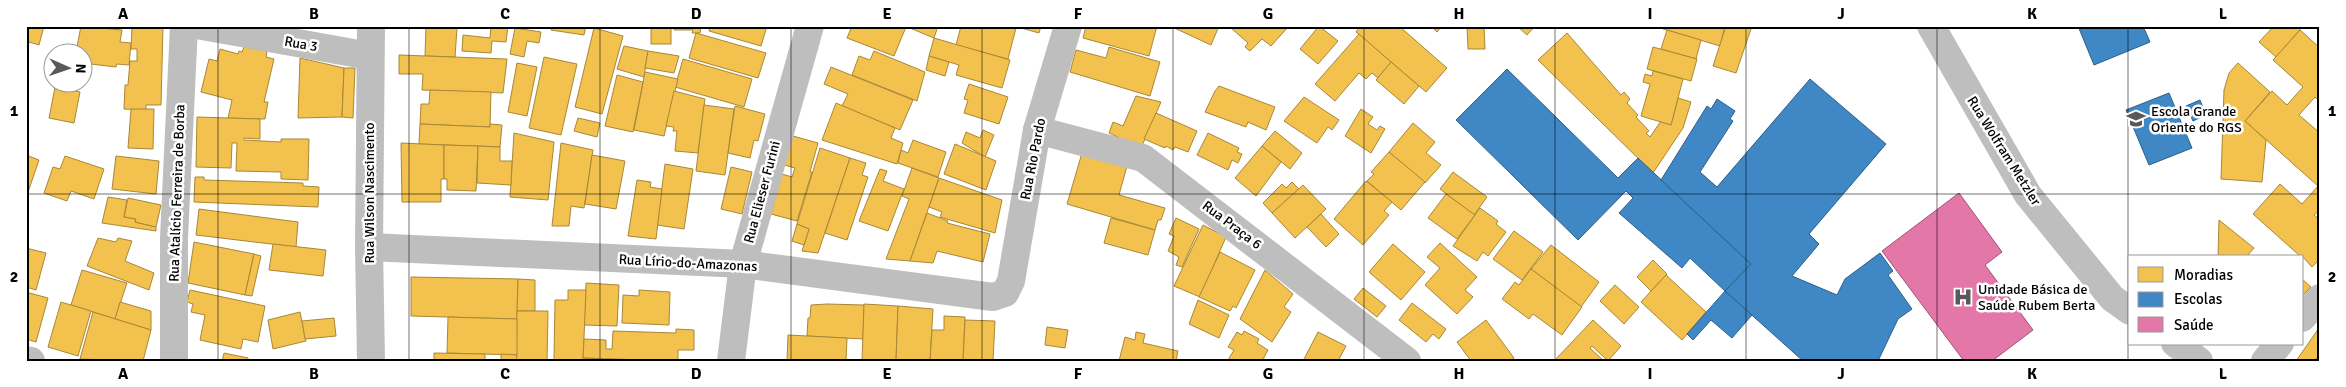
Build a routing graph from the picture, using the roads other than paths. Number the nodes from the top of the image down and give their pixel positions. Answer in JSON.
{"nodes":[{"id":1,"x":184,"y":26,"type":"edge"},
{"id":2,"x":202,"y":26,"type":"edge"},
{"id":3,"x":371,"y":26,"type":"edge"},
{"id":4,"x":810,"y":26,"type":"edge"},
{"id":5,"x":1068,"y":26,"type":"edge"},
{"id":6,"x":1931,"y":26,"type":"edge"},
{"id":7,"x":370,"y":56,"type":"junction"},
{"id":8,"x":1037,"y":130,"type":"junction"},
{"id":9,"x":369,"y":247,"type":"junction"},
{"id":10,"x":743,"y":264,"type":"junction"},
{"id":11,"x":1005,"y":292,"type":"joint"},
{"id":12,"x":2320,"y":298,"type":"edge"},
{"id":13,"x":2128,"y":310,"type":"edge"},
{"id":14,"x":2304,"y":316,"type":"edge"},
{"id":15,"x":2176,"y":344,"type":"edge"},
{"id":16,"x":2279,"y":344,"type":"edge"},
{"id":17,"x":26,"y":360,"type":"edge"},
{"id":18,"x":31,"y":361,"type":"edge"},
{"id":19,"x":174,"y":361,"type":"edge"},
{"id":20,"x":370,"y":361,"type":"edge"},
{"id":21,"x":731,"y":361,"type":"edge"},
{"id":22,"x":1407,"y":361,"type":"edge"},
{"id":23,"x":2199,"y":361,"type":"edge"},
{"id":24,"x":2265,"y":361,"type":"edge"}],
"edges":[{"from":1,"to":19,"type":"street","name":"Rua Atalício Ferreira de Borba"},
{"from":2,"to":7,"type":"street","name":"Rua 3"},
{"from":3,"to":7,"type":"street","name":"Rua Wilson Nascimento"},
{"from":4,"to":10,"type":"street","name":"Rua Elieser Furini"},
{"from":5,"to":8,"type":"street","name":"Rua Rio Pardo"},
{"from":6,"to":13,"type":"street","name":"Rua Wolfram Metzler"},
{"from":7,"to":9,"type":"street","name":"Rua Wilson Nascimento"},
{"from":8,"to":11,"type":"street","name":"Rua Rio Pardo"},
{"from":8,"to":22,"type":"street","name":"Rua Praça 6"},
{"from":9,"to":10,"type":"street","name":"Rua Lírio-do-Amazonas"},
{"from":9,"to":20,"type":"street","name":"Rua Wilson Nascimento"},
{"from":10,"to":11,"type":"street","name":"Rua Lírio-do-Amazonas"},
{"from":10,"to":21,"type":"street","name":"Rua Elieser Furini"},
{"from":12,"to":14,"type":"street"},
{"from":15,"to":23,"type":"street"},
{"from":16,"to":24,"type":"street"},
{"from":17,"to":18,"type":"street"}]}
